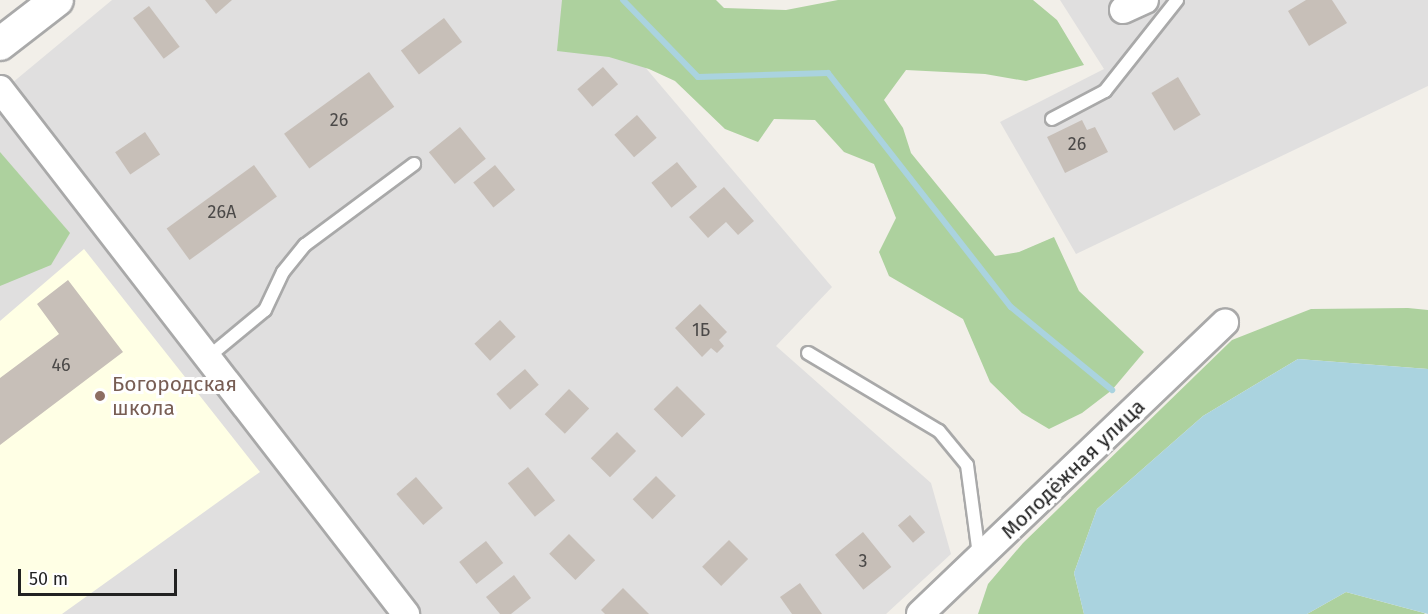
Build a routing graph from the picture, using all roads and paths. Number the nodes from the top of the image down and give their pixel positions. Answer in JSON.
{"nodes":[{"id":1,"x":57,"y":0,"type":"edge"},
{"id":2,"x":1177,"y":0,"type":"edge"},
{"id":3,"x":0,"y":44,"type":"edge"},
{"id":4,"x":0,"y":89,"type":"edge"},
{"id":5,"x":1052,"y":119,"type":"dead end"},
{"id":6,"x":414,"y":164,"type":"dead end"},
{"id":7,"x":1225,"y":323,"type":"dead end"},
{"id":8,"x":808,"y":353,"type":"dead end"},
{"id":9,"x":207,"y":358,"type":"junction"},
{"id":10,"x":980,"y":560,"type":"junction"},
{"id":11,"x":930,"y":611,"type":"edge"},
{"id":12,"x":406,"y":614,"type":"edge"}],
"edges":[{"from":1,"to":3,"type":"street"},
{"from":2,"to":5,"type":"lane"},
{"from":4,"to":9,"type":"street"},
{"from":6,"to":9,"type":"lane"},
{"from":7,"to":10,"type":"street","name":"Молодёжная улица"},
{"from":8,"to":10,"type":"lane"},
{"from":9,"to":12,"type":"street"},
{"from":10,"to":11,"type":"street","name":"Молодёжная улица"}]}
